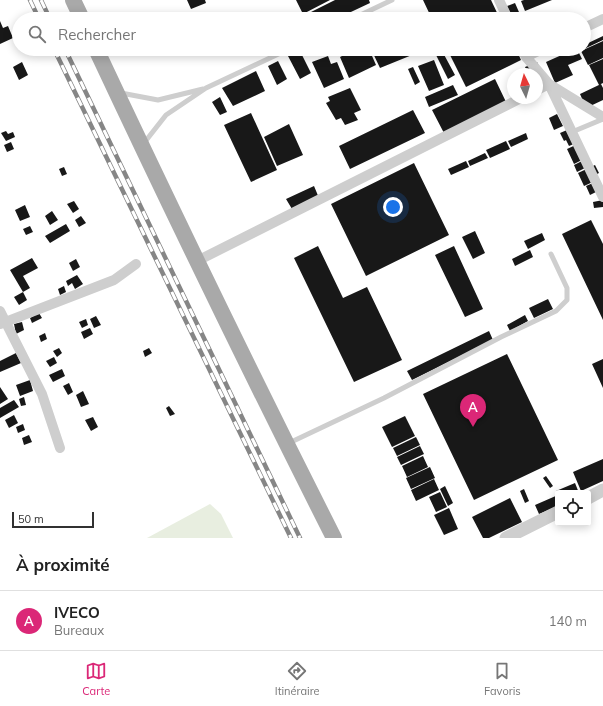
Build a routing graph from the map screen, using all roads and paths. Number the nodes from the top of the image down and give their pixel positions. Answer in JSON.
{"nodes":[{"id":1,"x":73,"y":0,"type":"edge"},
{"id":2,"x":392,"y":0,"type":"edge"},
{"id":3,"x":499,"y":0,"type":"edge"},
{"id":4,"x":79,"y":12,"type":"edge"},
{"id":5,"x":367,"y":12,"type":"edge"},
{"id":6,"x":505,"y":12,"type":"edge"},
{"id":7,"x":603,"y":19,"type":"edge"},
{"id":8,"x":591,"y":25,"type":"edge"},
{"id":9,"x":99,"y":56,"type":"edge"},
{"id":10,"x":274,"y":56,"type":"edge"},
{"id":11,"x":526,"y":56,"type":"edge"},
{"id":12,"x":549,"y":84,"type":"junction"},
{"id":13,"x":543,"y":87,"type":"edge"},
{"id":14,"x":206,"y":88,"type":"junction"},
{"id":15,"x":117,"y":92,"type":"junction"},
{"id":16,"x":509,"y":104,"type":"edge"},
{"id":17,"x":603,"y":118,"type":"edge"},
{"id":18,"x":572,"y":132,"type":"junction"},
{"id":19,"x":142,"y":145,"type":"junction"},
{"id":20,"x":603,"y":197,"type":"edge"},
{"id":21,"x":551,"y":254,"type":"dead end"},
{"id":22,"x":197,"y":261,"type":"junction"},
{"id":23,"x":136,"y":264,"type":"dead end"},
{"id":24,"x":0,"y":311,"type":"edge"},
{"id":25,"x":3,"y":323,"type":"edge"},
{"id":26,"x":286,"y":444,"type":"junction"},
{"id":27,"x":60,"y":448,"type":"dead end"},
{"id":28,"x":603,"y":490,"type":"edge"},
{"id":29,"x":591,"y":496,"type":"edge"},
{"id":30,"x":555,"y":514,"type":"edge"},
{"id":31,"x":334,"y":538,"type":"edge"},
{"id":32,"x":506,"y":538,"type":"edge"}],
"edges":[{"from":1,"to":4,"type":"main road"},
{"from":2,"to":5,"type":"lane"},
{"from":3,"to":6,"type":"street"},
{"from":7,"to":8,"type":"street"},
{"from":9,"to":15,"type":"main road"},
{"from":10,"to":14,"type":"lane"},
{"from":11,"to":12,"type":"street"},
{"from":12,"to":13,"type":"street"},
{"from":12,"to":17,"type":"street"},
{"from":12,"to":18,"type":"street"},
{"from":14,"to":15,"type":"lane"},
{"from":14,"to":19,"type":"lane"},
{"from":15,"to":19,"type":"main road"},
{"from":16,"to":22,"type":"street"},
{"from":17,"to":18,"type":"lane"},
{"from":18,"to":20,"type":"street"},
{"from":19,"to":22,"type":"main road"},
{"from":21,"to":26,"type":"lane"},
{"from":22,"to":26,"type":"main road"},
{"from":23,"to":25,"type":"street"},
{"from":24,"to":25,"type":"street"},
{"from":25,"to":27,"type":"street"},
{"from":26,"to":31,"type":"main road"},
{"from":28,"to":29,"type":"street"},
{"from":30,"to":32,"type":"street"}]}
